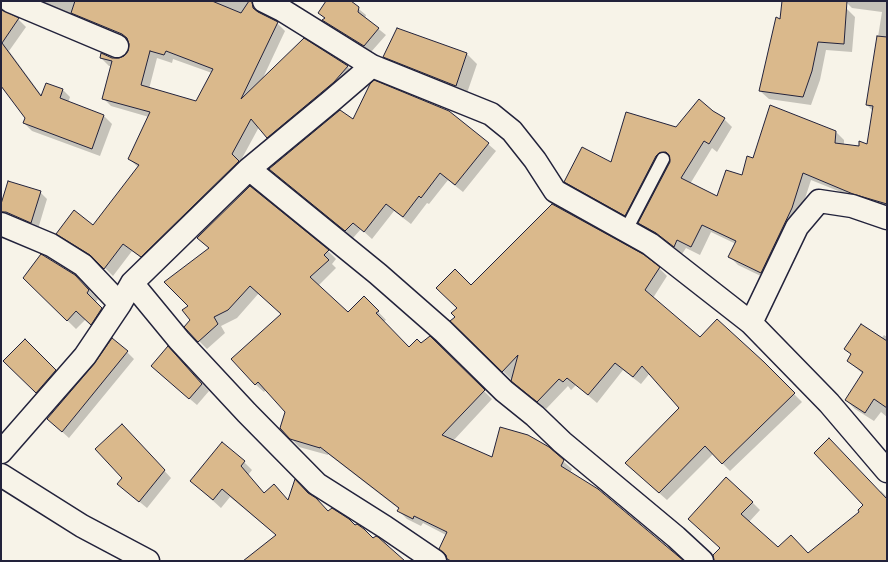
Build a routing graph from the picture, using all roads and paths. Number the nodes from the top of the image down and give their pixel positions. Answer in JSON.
{"nodes":[{"id":1,"x":10,"y":1,"type":"edge"},
{"id":2,"x":264,"y":1,"type":"edge"},
{"id":3,"x":117,"y":46,"type":"dead end"},
{"id":4,"x":372,"y":66,"type":"junction"},
{"id":5,"x":663,"y":159,"type":"dead end"},
{"id":6,"x":249,"y":169,"type":"junction"},
{"id":7,"x":887,"y":218,"type":"edge"},
{"id":8,"x":1,"y":224,"type":"edge"},
{"id":9,"x":626,"y":230,"type":"junction"},
{"id":10,"x":132,"y":283,"type":"junction"},
{"id":11,"x":120,"y":304,"type":"junction"},
{"id":12,"x":751,"y":323,"type":"junction"},
{"id":13,"x":1,"y":452,"type":"edge"},
{"id":14,"x":887,"y":471,"type":"edge"},
{"id":15,"x":1,"y":474,"type":"edge"},
{"id":16,"x":148,"y":561,"type":"edge"},
{"id":17,"x":434,"y":561,"type":"edge"},
{"id":18,"x":702,"y":561,"type":"edge"}],
"edges":[{"from":1,"to":3,"type":"street"},
{"from":2,"to":4,"type":"street"},
{"from":4,"to":6,"type":"street"},
{"from":4,"to":9,"type":"street"},
{"from":5,"to":9,"type":"lane"},
{"from":6,"to":10,"type":"street"},
{"from":6,"to":18,"type":"street"},
{"from":7,"to":12,"type":"street"},
{"from":8,"to":11,"type":"street"},
{"from":9,"to":12,"type":"street"},
{"from":10,"to":11,"type":"street"},
{"from":10,"to":17,"type":"street"},
{"from":11,"to":13,"type":"street"},
{"from":12,"to":14,"type":"street"},
{"from":15,"to":16,"type":"street"}]}
